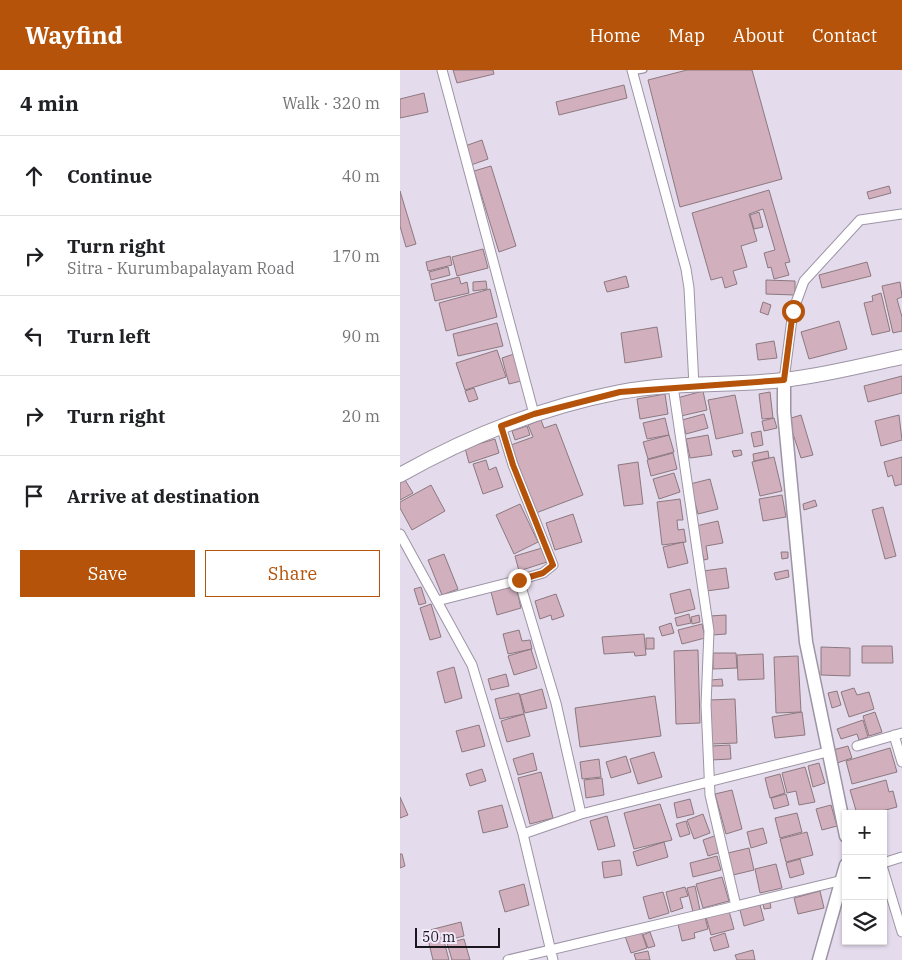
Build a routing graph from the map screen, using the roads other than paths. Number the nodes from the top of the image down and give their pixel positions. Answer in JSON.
{"nodes":[{"id":1,"x":442,"y":70,"type":"edge"},
{"id":2,"x":644,"y":70,"type":"edge"},
{"id":3,"x":633,"y":71,"type":"edge"},
{"id":4,"x":902,"y":214,"type":"edge"},
{"id":5,"x":902,"y":357,"type":"edge"},
{"id":6,"x":784,"y":380,"type":"junction"},
{"id":7,"x":673,"y":386,"type":"junction"},
{"id":8,"x":694,"y":386,"type":"junction"},
{"id":9,"x":534,"y":414,"type":"junction"},
{"id":10,"x":501,"y":426,"type":"junction"},
{"id":11,"x":400,"y":475,"type":"edge"},
{"id":12,"x":400,"y":534,"type":"edge"},
{"id":13,"x":519,"y":580,"type":"junction"},
{"id":14,"x":437,"y":601,"type":"junction"},
{"id":15,"x":898,"y":734,"type":"edge"},
{"id":16,"x":857,"y":746,"type":"dead end"},
{"id":17,"x":827,"y":752,"type":"junction"},
{"id":18,"x":902,"y":762,"type":"edge"},
{"id":19,"x":709,"y":780,"type":"junction"},
{"id":20,"x":581,"y":814,"type":"junction"},
{"id":21,"x":842,"y":818,"type":"edge"},
{"id":22,"x":522,"y":834,"type":"junction"},
{"id":23,"x":902,"y":857,"type":"edge"},
{"id":24,"x":887,"y":862,"type":"edge"},
{"id":25,"x":842,"y":875,"type":"edge"},
{"id":26,"x":887,"y":883,"type":"edge"},
{"id":27,"x":842,"y":884,"type":"edge"},
{"id":28,"x":736,"y":906,"type":"junction"},
{"id":29,"x":902,"y":932,"type":"edge"},
{"id":30,"x":549,"y":950,"type":"junction"},
{"id":31,"x":508,"y":960,"type":"edge"},
{"id":32,"x":553,"y":960,"type":"edge"},
{"id":33,"x":818,"y":960,"type":"edge"}],
"edges":[{"from":1,"to":9,"type":"street"},
{"from":2,"to":3,"type":"lane"},
{"from":3,"to":8,"type":"street"},
{"from":4,"to":6,"type":"street"},
{"from":5,"to":6,"type":"main road"},
{"from":6,"to":8,"type":"main road"},
{"from":6,"to":17,"type":"street"},
{"from":7,"to":8,"type":"main road"},
{"from":7,"to":9,"type":"main road"},
{"from":7,"to":19,"type":"street"},
{"from":9,"to":10,"type":"main road"},
{"from":10,"to":11,"type":"main road"},
{"from":10,"to":13,"type":"street"},
{"from":12,"to":14,"type":"street"},
{"from":13,"to":14,"type":"street"},
{"from":13,"to":20,"type":"street"},
{"from":14,"to":22,"type":"street"},
{"from":15,"to":16,"type":"street"},
{"from":15,"to":18,"type":"street"},
{"from":17,"to":19,"type":"street"},
{"from":17,"to":21,"type":"street"},
{"from":19,"to":20,"type":"street"},
{"from":19,"to":28,"type":"street"},
{"from":20,"to":22,"type":"street"},
{"from":22,"to":30,"type":"street"},
{"from":23,"to":24,"type":"street"},
{"from":25,"to":28,"type":"street"},
{"from":26,"to":29,"type":"street"},
{"from":27,"to":33,"type":"street"},
{"from":28,"to":30,"type":"street"},
{"from":30,"to":31,"type":"street"},
{"from":30,"to":32,"type":"street"}]}
